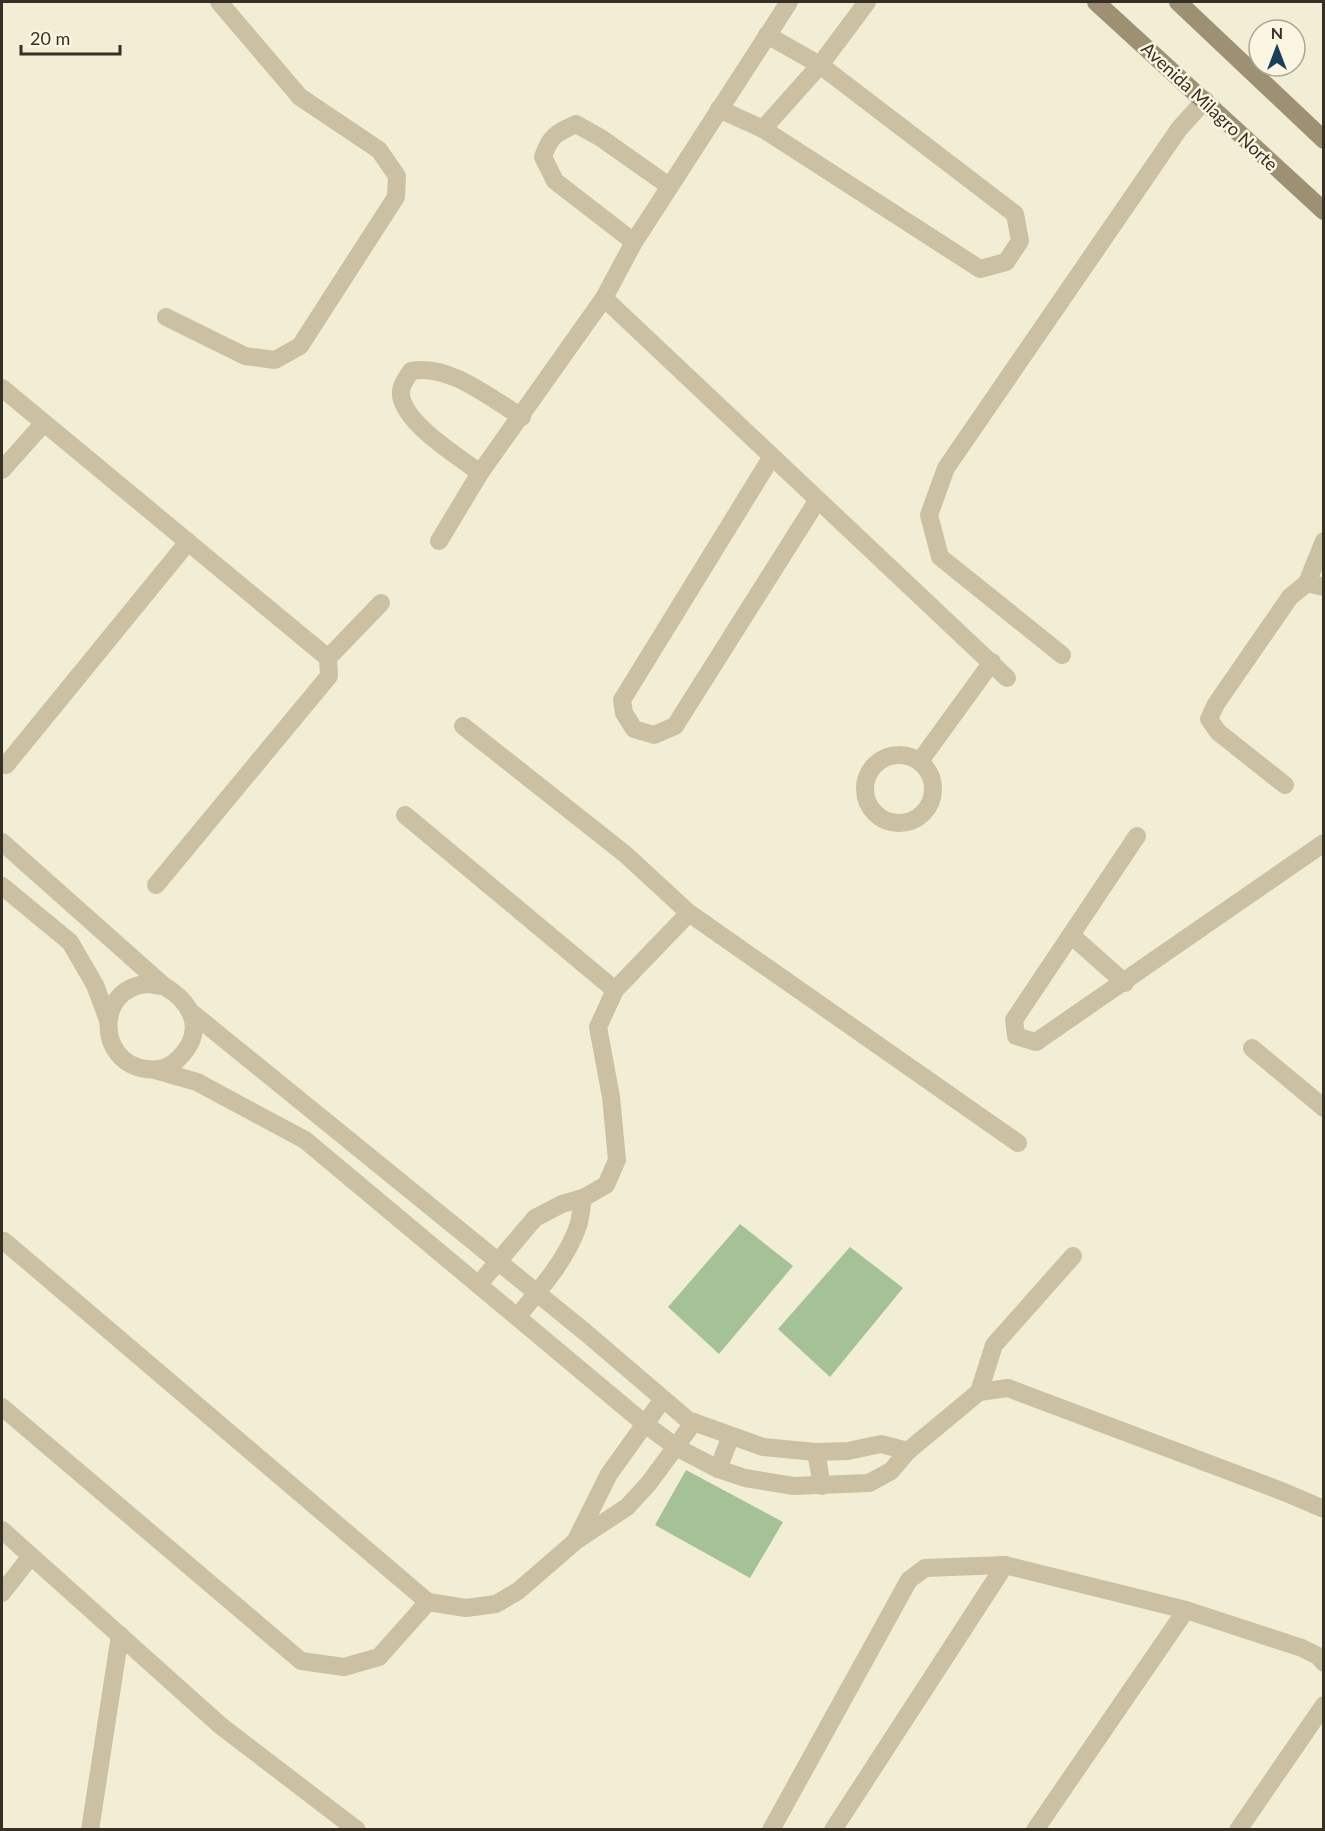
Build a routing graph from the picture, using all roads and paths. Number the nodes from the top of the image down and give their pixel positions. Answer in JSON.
{"nodes":[{"id":1,"x":219,"y":2,"type":"edge"},
{"id":2,"x":789,"y":2,"type":"edge"},
{"id":3,"x":867,"y":2,"type":"edge"},
{"id":4,"x":1096,"y":2,"type":"edge"},
{"id":5,"x":1178,"y":2,"type":"edge"},
{"id":6,"x":767,"y":34,"type":"junction"},
{"id":7,"x":820,"y":65,"type":"junction"},
{"id":8,"x":1205,"y":100,"type":"junction"},
{"id":9,"x":720,"y":109,"type":"junction"},
{"id":10,"x":763,"y":129,"type":"junction"},
{"id":11,"x":1320,"y":130,"type":"edge"},
{"id":12,"x":669,"y":186,"type":"junction"},
{"id":13,"x":1323,"y":211,"type":"edge"},
{"id":14,"x":634,"y":242,"type":"junction"},
{"id":15,"x":604,"y":298,"type":"junction"},
{"id":16,"x":166,"y":317,"type":"dead end"},
{"id":17,"x":2,"y":388,"type":"edge"},
{"id":18,"x":522,"y":417,"type":"junction"},
{"id":19,"x":44,"y":424,"type":"junction"},
{"id":20,"x":771,"y":458,"type":"junction"},
{"id":21,"x":2,"y":470,"type":"edge"},
{"id":22,"x":480,"y":473,"type":"junction"},
{"id":23,"x":817,"y":501,"type":"junction"},
{"id":24,"x":439,"y":541,"type":"dead end"},
{"id":25,"x":1323,"y":541,"type":"edge"},
{"id":26,"x":188,"y":542,"type":"junction"},
{"id":27,"x":1315,"y":585,"type":"edge"},
{"id":28,"x":381,"y":603,"type":"dead end"},
{"id":29,"x":1062,"y":655,"type":"dead end"},
{"id":30,"x":328,"y":658,"type":"junction"},
{"id":31,"x":992,"y":662,"type":"junction"},
{"id":32,"x":1007,"y":678,"type":"dead end"},
{"id":33,"x":463,"y":726,"type":"dead end"},
{"id":34,"x":920,"y":761,"type":"dead end"},
{"id":35,"x":6,"y":765,"type":"dead end"},
{"id":36,"x":1286,"y":785,"type":"dead end"},
{"id":37,"x":405,"y":815,"type":"dead end"},
{"id":38,"x":1137,"y":836,"type":"dead end"},
{"id":39,"x":2,"y":842,"type":"edge"},
{"id":40,"x":1323,"y":843,"type":"edge"},
{"id":41,"x":156,"y":885,"type":"dead end"},
{"id":42,"x":2,"y":886,"type":"edge"},
{"id":43,"x":689,"y":913,"type":"junction"},
{"id":44,"x":1071,"y":935,"type":"junction"},
{"id":45,"x":1125,"y":983,"type":"junction"},
{"id":46,"x":164,"y":986,"type":"junction"},
{"id":47,"x":615,"y":990,"type":"junction"},
{"id":48,"x":191,"y":1012,"type":"junction"},
{"id":49,"x":108,"y":1020,"type":"junction"},
{"id":50,"x":1252,"y":1048,"type":"dead end"},
{"id":51,"x":154,"y":1070,"type":"junction"},
{"id":52,"x":1323,"y":1108,"type":"edge"},
{"id":53,"x":1018,"y":1143,"type":"dead end"},
{"id":54,"x":583,"y":1198,"type":"junction"},
{"id":55,"x":4,"y":1241,"type":"dead end"},
{"id":56,"x":1072,"y":1256,"type":"dead end"},
{"id":57,"x":500,"y":1263,"type":"junction"},
{"id":58,"x":478,"y":1284,"type":"junction"},
{"id":59,"x":537,"y":1293,"type":"junction"},
{"id":60,"x":517,"y":1317,"type":"junction"},
{"id":61,"x":979,"y":1392,"type":"junction"},
{"id":62,"x":663,"y":1399,"type":"junction"},
{"id":63,"x":2,"y":1407,"type":"edge"},
{"id":64,"x":694,"y":1422,"type":"junction"},
{"id":65,"x":645,"y":1424,"type":"junction"},
{"id":66,"x":731,"y":1436,"type":"junction"},
{"id":67,"x":676,"y":1447,"type":"junction"},
{"id":68,"x":908,"y":1451,"type":"junction"},
{"id":69,"x":816,"y":1452,"type":"junction"},
{"id":70,"x":718,"y":1469,"type":"junction"},
{"id":71,"x":822,"y":1486,"type":"junction"},
{"id":72,"x":1323,"y":1509,"type":"edge"},
{"id":73,"x":2,"y":1530,"type":"edge"},
{"id":74,"x":577,"y":1539,"type":"junction"},
{"id":75,"x":31,"y":1556,"type":"junction"},
{"id":76,"x":1005,"y":1565,"type":"junction"},
{"id":77,"x":2,"y":1593,"type":"edge"},
{"id":78,"x":428,"y":1602,"type":"junction"},
{"id":79,"x":1186,"y":1610,"type":"junction"},
{"id":80,"x":120,"y":1635,"type":"junction"},
{"id":81,"x":1323,"y":1663,"type":"edge"},
{"id":82,"x":1323,"y":1705,"type":"edge"},
{"id":83,"x":90,"y":1830,"type":"edge"},
{"id":84,"x":357,"y":1830,"type":"edge"},
{"id":85,"x":771,"y":1830,"type":"edge"},
{"id":86,"x":833,"y":1830,"type":"edge"},
{"id":87,"x":1035,"y":1830,"type":"edge"},
{"id":88,"x":1238,"y":1830,"type":"edge"}],
"edges":[{"from":1,"to":16,"type":"street"},
{"from":2,"to":6,"type":"street"},
{"from":3,"to":7,"type":"street"},
{"from":4,"to":8,"type":"main road","name":"Avenida Milagro Norte"},
{"from":5,"to":11,"type":"main road"},
{"from":6,"to":7,"type":"street"},
{"from":6,"to":9,"type":"street"},
{"from":7,"to":10,"type":"street"},
{"from":7,"to":10,"type":"street"},
{"from":8,"to":13,"type":"main road","name":"Avenida Milagro Norte"},
{"from":8,"to":29,"type":"street"},
{"from":9,"to":10,"type":"street"},
{"from":9,"to":12,"type":"street"},
{"from":12,"to":14,"type":"street"},
{"from":12,"to":14,"type":"street"},
{"from":14,"to":15,"type":"street"},
{"from":15,"to":18,"type":"street"},
{"from":15,"to":20,"type":"street"},
{"from":17,"to":19,"type":"street"},
{"from":18,"to":22,"type":"street"},
{"from":18,"to":22,"type":"street"},
{"from":19,"to":21,"type":"street"},
{"from":19,"to":26,"type":"street"},
{"from":20,"to":23,"type":"street"},
{"from":20,"to":23,"type":"street"},
{"from":22,"to":24,"type":"street"},
{"from":23,"to":31,"type":"street"},
{"from":25,"to":27,"type":"street"},
{"from":26,"to":30,"type":"street"},
{"from":26,"to":35,"type":"street"},
{"from":27,"to":36,"type":"street"},
{"from":28,"to":30,"type":"street"},
{"from":30,"to":41,"type":"street"},
{"from":31,"to":32,"type":"street"},
{"from":31,"to":34,"type":"street"},
{"from":33,"to":43,"type":"street"},
{"from":37,"to":47,"type":"street"},
{"from":38,"to":44,"type":"street"},
{"from":39,"to":46,"type":"street"},
{"from":40,"to":45,"type":"street"},
{"from":42,"to":49,"type":"street"},
{"from":43,"to":47,"type":"street"},
{"from":43,"to":53,"type":"street"},
{"from":44,"to":45,"type":"street"},
{"from":44,"to":45,"type":"street"},
{"from":46,"to":48,"type":"street"},
{"from":46,"to":49,"type":"street"},
{"from":47,"to":54,"type":"street"},
{"from":48,"to":51,"type":"street"},
{"from":48,"to":57,"type":"street"},
{"from":49,"to":51,"type":"street"},
{"from":50,"to":52,"type":"street"},
{"from":51,"to":58,"type":"street"},
{"from":54,"to":57,"type":"street"},
{"from":54,"to":59,"type":"street"},
{"from":55,"to":78,"type":"street"},
{"from":56,"to":61,"type":"street"},
{"from":57,"to":58,"type":"street"},
{"from":57,"to":59,"type":"street"},
{"from":58,"to":60,"type":"street"},
{"from":59,"to":60,"type":"street"},
{"from":59,"to":62,"type":"street"},
{"from":60,"to":65,"type":"street"},
{"from":61,"to":68,"type":"street"},
{"from":61,"to":72,"type":"street"},
{"from":62,"to":64,"type":"street"},
{"from":62,"to":65,"type":"street"},
{"from":63,"to":78,"type":"street"},
{"from":64,"to":66,"type":"street"},
{"from":64,"to":67,"type":"street"},
{"from":65,"to":67,"type":"street"},
{"from":65,"to":74,"type":"street"},
{"from":66,"to":69,"type":"street"},
{"from":66,"to":70,"type":"street"},
{"from":67,"to":70,"type":"street"},
{"from":67,"to":74,"type":"street"},
{"from":68,"to":69,"type":"street"},
{"from":68,"to":71,"type":"street"},
{"from":69,"to":71,"type":"street"},
{"from":70,"to":71,"type":"street"},
{"from":73,"to":75,"type":"street"},
{"from":74,"to":78,"type":"street"},
{"from":75,"to":77,"type":"street"},
{"from":75,"to":80,"type":"street"},
{"from":76,"to":79,"type":"street"},
{"from":76,"to":85,"type":"street"},
{"from":76,"to":86,"type":"street"},
{"from":79,"to":81,"type":"street"},
{"from":79,"to":87,"type":"street"},
{"from":80,"to":83,"type":"street"},
{"from":80,"to":84,"type":"street"},
{"from":82,"to":88,"type":"street"}]}
